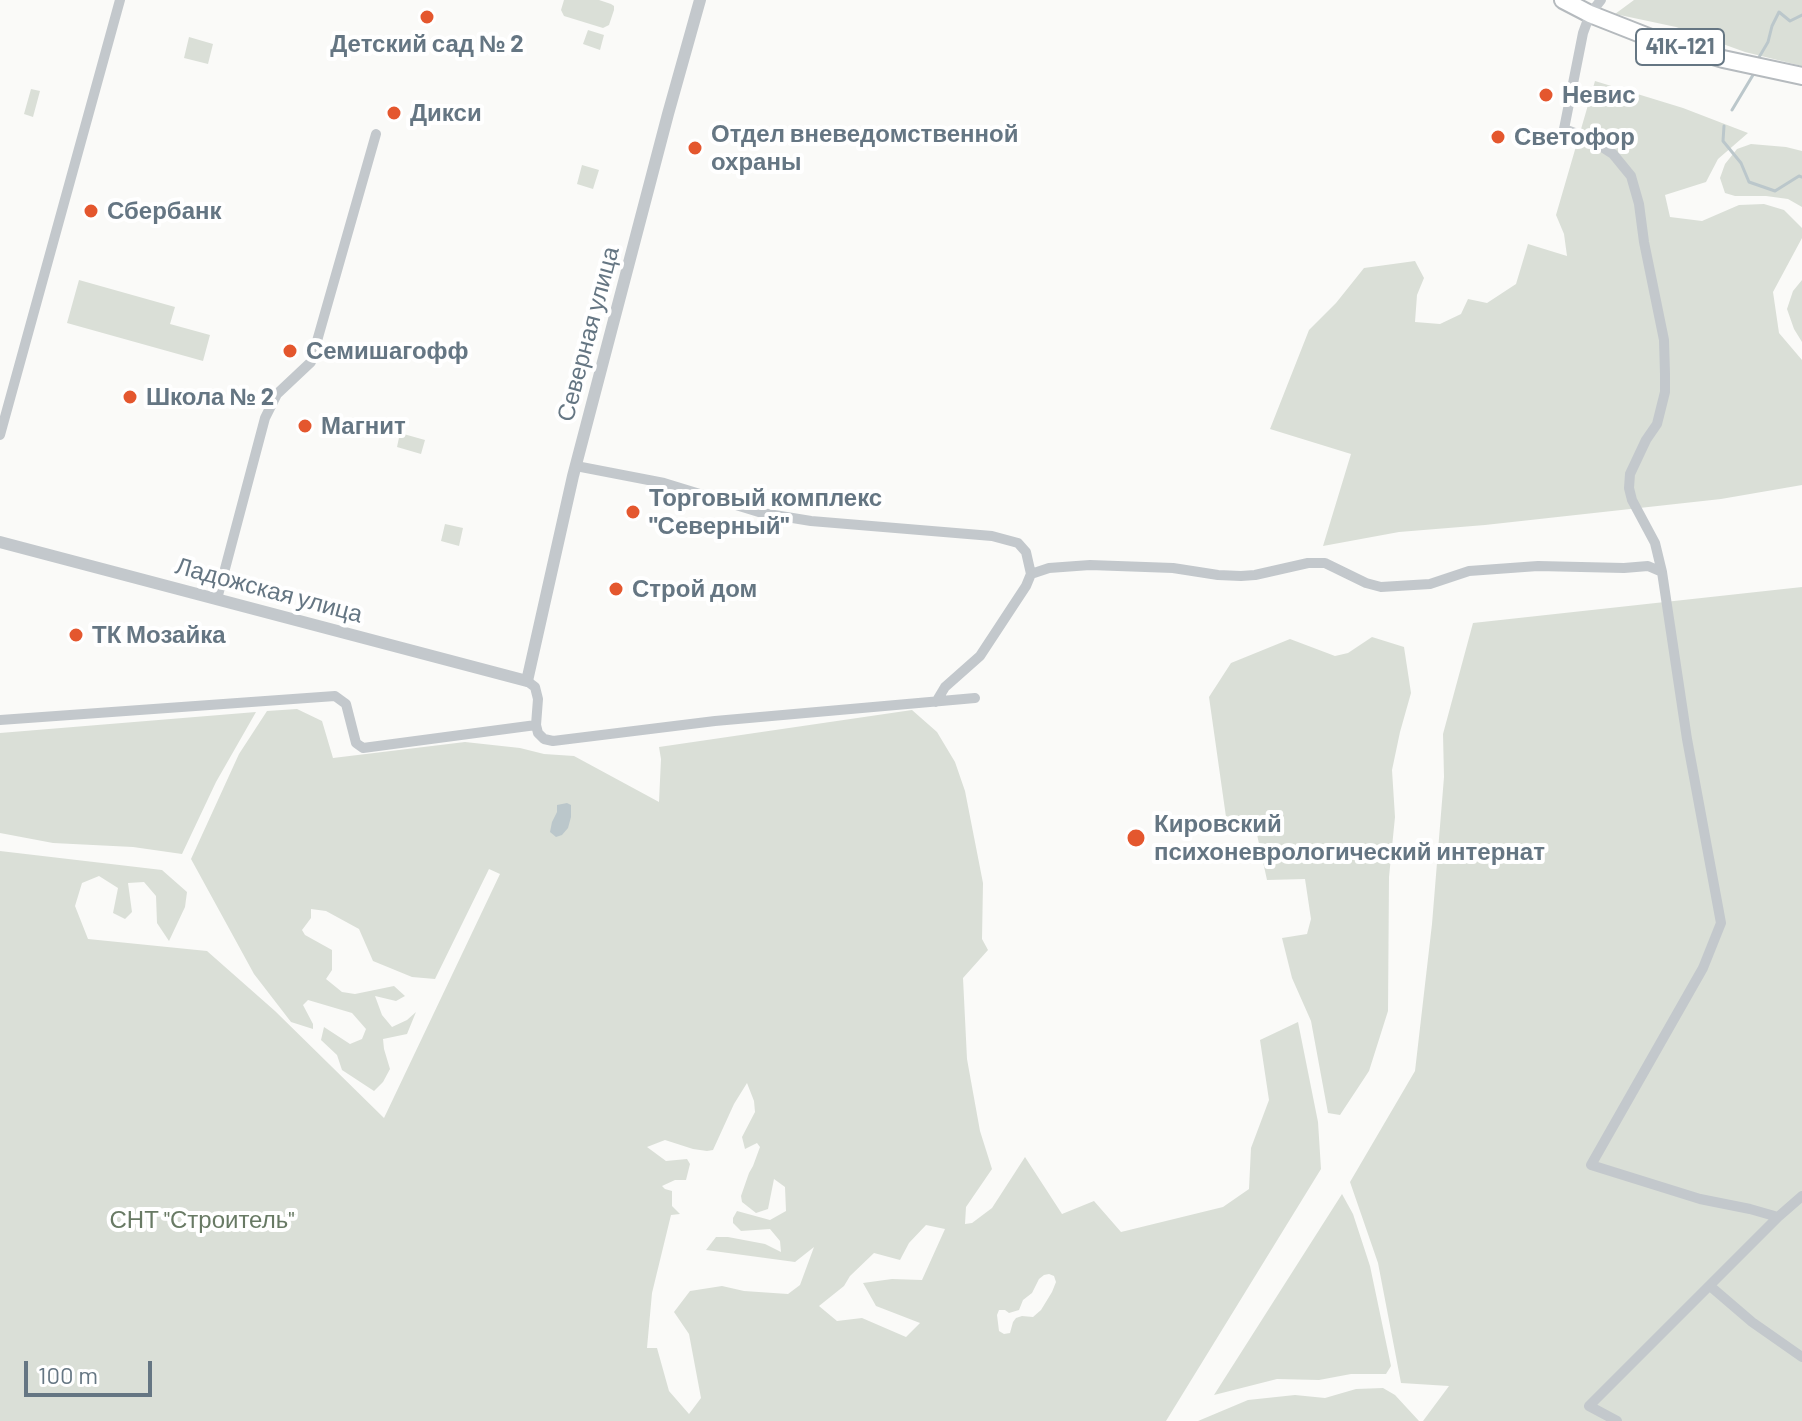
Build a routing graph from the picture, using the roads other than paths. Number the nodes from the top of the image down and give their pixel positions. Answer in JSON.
{"nodes":[{"id":1,"x":120,"y":0,"type":"edge"},
{"id":2,"x":700,"y":0,"type":"edge"},
{"id":3,"x":1563,"y":0,"type":"edge"},
{"id":4,"x":1601,"y":0,"type":"edge"},
{"id":5,"x":1590,"y":14,"type":"junction"},
{"id":6,"x":1802,"y":76,"type":"edge"},
{"id":7,"x":376,"y":134,"type":"dead end"},
{"id":8,"x":0,"y":435,"type":"edge"},
{"id":9,"x":576,"y":466,"type":"junction"},
{"id":10,"x":0,"y":542,"type":"edge"},
{"id":11,"x":1662,"y":572,"type":"junction"},
{"id":12,"x":1031,"y":574,"type":"junction"},
{"id":13,"x":217,"y":599,"type":"junction"},
{"id":14,"x":527,"y":681,"type":"junction"},
{"id":15,"x":975,"y":698,"type":"dead end"},
{"id":16,"x":936,"y":702,"type":"junction"},
{"id":17,"x":0,"y":720,"type":"edge"},
{"id":18,"x":536,"y":725,"type":"junction"},
{"id":19,"x":1802,"y":1196,"type":"edge"},
{"id":20,"x":1778,"y":1217,"type":"junction"},
{"id":21,"x":1710,"y":1286,"type":"junction"},
{"id":22,"x":1802,"y":1357,"type":"edge"},
{"id":23,"x":1617,"y":1421,"type":"edge"}],
"edges":[{"from":1,"to":8,"type":"street"},
{"from":2,"to":9,"type":"street","name":"Северная улица"},
{"from":3,"to":5,"type":"main road","number":"41К-121"},
{"from":4,"to":5,"type":"street"},
{"from":5,"to":6,"type":"main road","number":"41К-121"},
{"from":5,"to":11,"type":"street"},
{"from":7,"to":13,"type":"street"},
{"from":9,"to":12,"type":"street"},
{"from":9,"to":14,"type":"street","name":"Северная улица"},
{"from":10,"to":13,"type":"street","name":"Ладожская улица"},
{"from":11,"to":12,"type":"street"},
{"from":11,"to":20,"type":"street"},
{"from":12,"to":16,"type":"street"},
{"from":13,"to":14,"type":"street","name":"Ладожская улица"},
{"from":14,"to":18,"type":"street"},
{"from":15,"to":16,"type":"street"},
{"from":16,"to":18,"type":"street"},
{"from":17,"to":18,"type":"street"},
{"from":19,"to":20,"type":"street"},
{"from":20,"to":21,"type":"street"},
{"from":21,"to":22,"type":"street"},
{"from":21,"to":23,"type":"street"}]}
